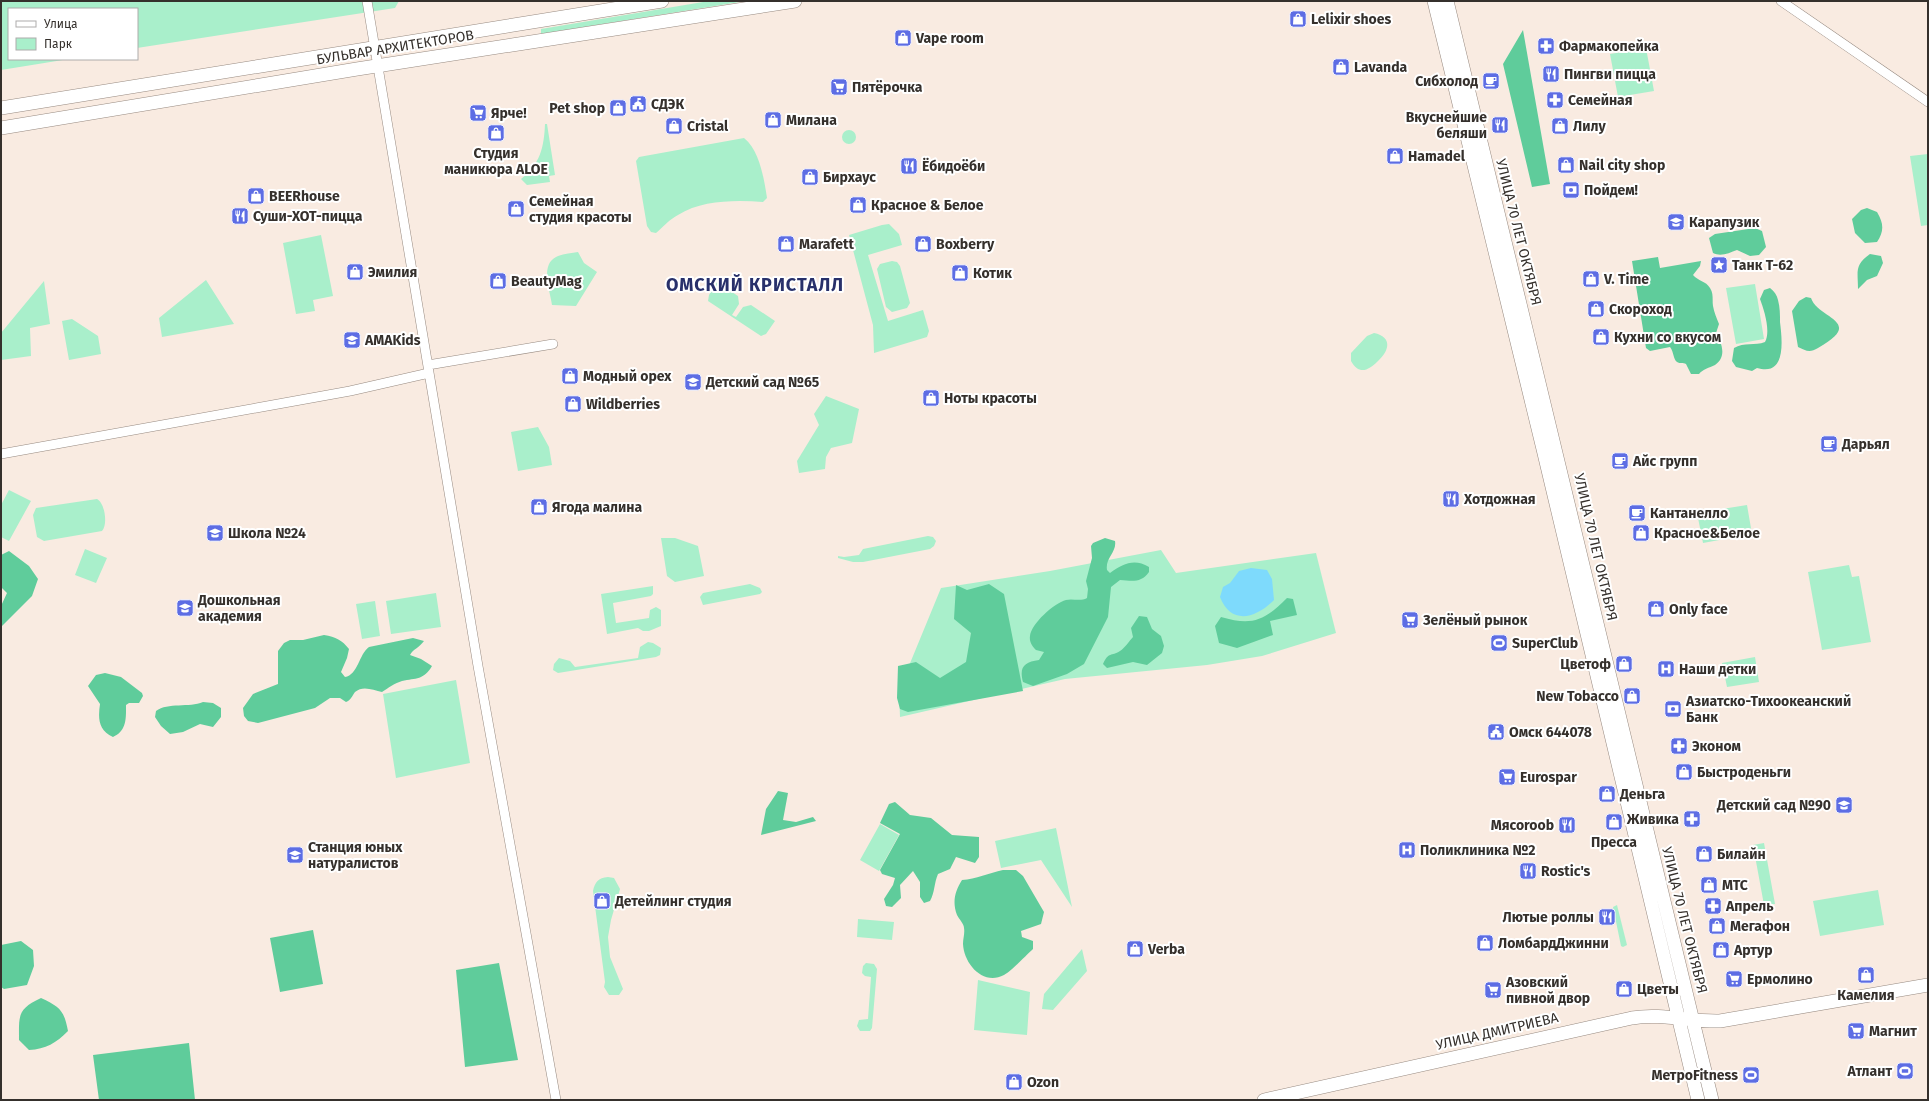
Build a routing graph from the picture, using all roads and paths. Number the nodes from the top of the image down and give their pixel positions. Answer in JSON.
{"nodes":[{"id":1,"x":367,"y":1,"type":"edge"},
{"id":2,"x":662,"y":1,"type":"edge"},
{"id":3,"x":795,"y":1,"type":"edge"},
{"id":4,"x":1434,"y":1,"type":"edge"},
{"id":5,"x":1447,"y":1,"type":"edge"},
{"id":6,"x":1781,"y":1,"type":"edge"},
{"id":7,"x":377,"y":57,"type":"junction"},
{"id":8,"x":1928,"y":102,"type":"edge"},
{"id":9,"x":1,"y":108,"type":"edge"},
{"id":10,"x":1,"y":128,"type":"edge"},
{"id":11,"x":553,"y":344,"type":"dead end"},
{"id":12,"x":429,"y":369,"type":"junction"},
{"id":13,"x":1,"y":454,"type":"edge"},
{"id":14,"x":1928,"y":985,"type":"edge"},
{"id":15,"x":1678,"y":1018,"type":"junction"},
{"id":16,"x":1693,"y":1020,"type":"junction"},
{"id":17,"x":556,"y":1100,"type":"edge"},
{"id":18,"x":1264,"y":1100,"type":"edge"},
{"id":19,"x":1698,"y":1100,"type":"edge"},
{"id":20,"x":1712,"y":1100,"type":"edge"}],
"edges":[{"from":1,"to":7,"type":"street"},
{"from":2,"to":7,"type":"main road","name":"БУЛЬВАР АРХИТЕКТОРОВ"},
{"from":3,"to":7,"type":"main road","name":"БУЛЬВАР АРХИТЕКТОРОВ"},
{"from":4,"to":15,"type":"main road","name":"УЛИЦА 70 ЛЕТ ОКТЯБРЯ"},
{"from":5,"to":16,"type":"main road","name":"УЛИЦА 70 ЛЕТ ОКТЯБРЯ"},
{"from":6,"to":8,"type":"street"},
{"from":7,"to":9,"type":"main road","name":"БУЛЬВАР АРХИТЕКТОРОВ"},
{"from":7,"to":10,"type":"main road","name":"БУЛЬВАР АРХИТЕКТОРОВ"},
{"from":7,"to":12,"type":"street"},
{"from":11,"to":12,"type":"street"},
{"from":12,"to":13,"type":"street"},
{"from":12,"to":17,"type":"street"},
{"from":14,"to":16,"type":"main road","name":"УЛИЦА ДМИТРИЕВА"},
{"from":15,"to":16,"type":"main road","name":"УЛИЦА ДМИТРИЕВА"},
{"from":15,"to":18,"type":"main road","name":"УЛИЦА ДМИТРИЕВА"},
{"from":15,"to":19,"type":"main road","name":"УЛИЦА 70 ЛЕТ ОКТЯБРЯ"},
{"from":16,"to":20,"type":"main road","name":"УЛИЦА 70 ЛЕТ ОКТЯБРЯ"}]}
